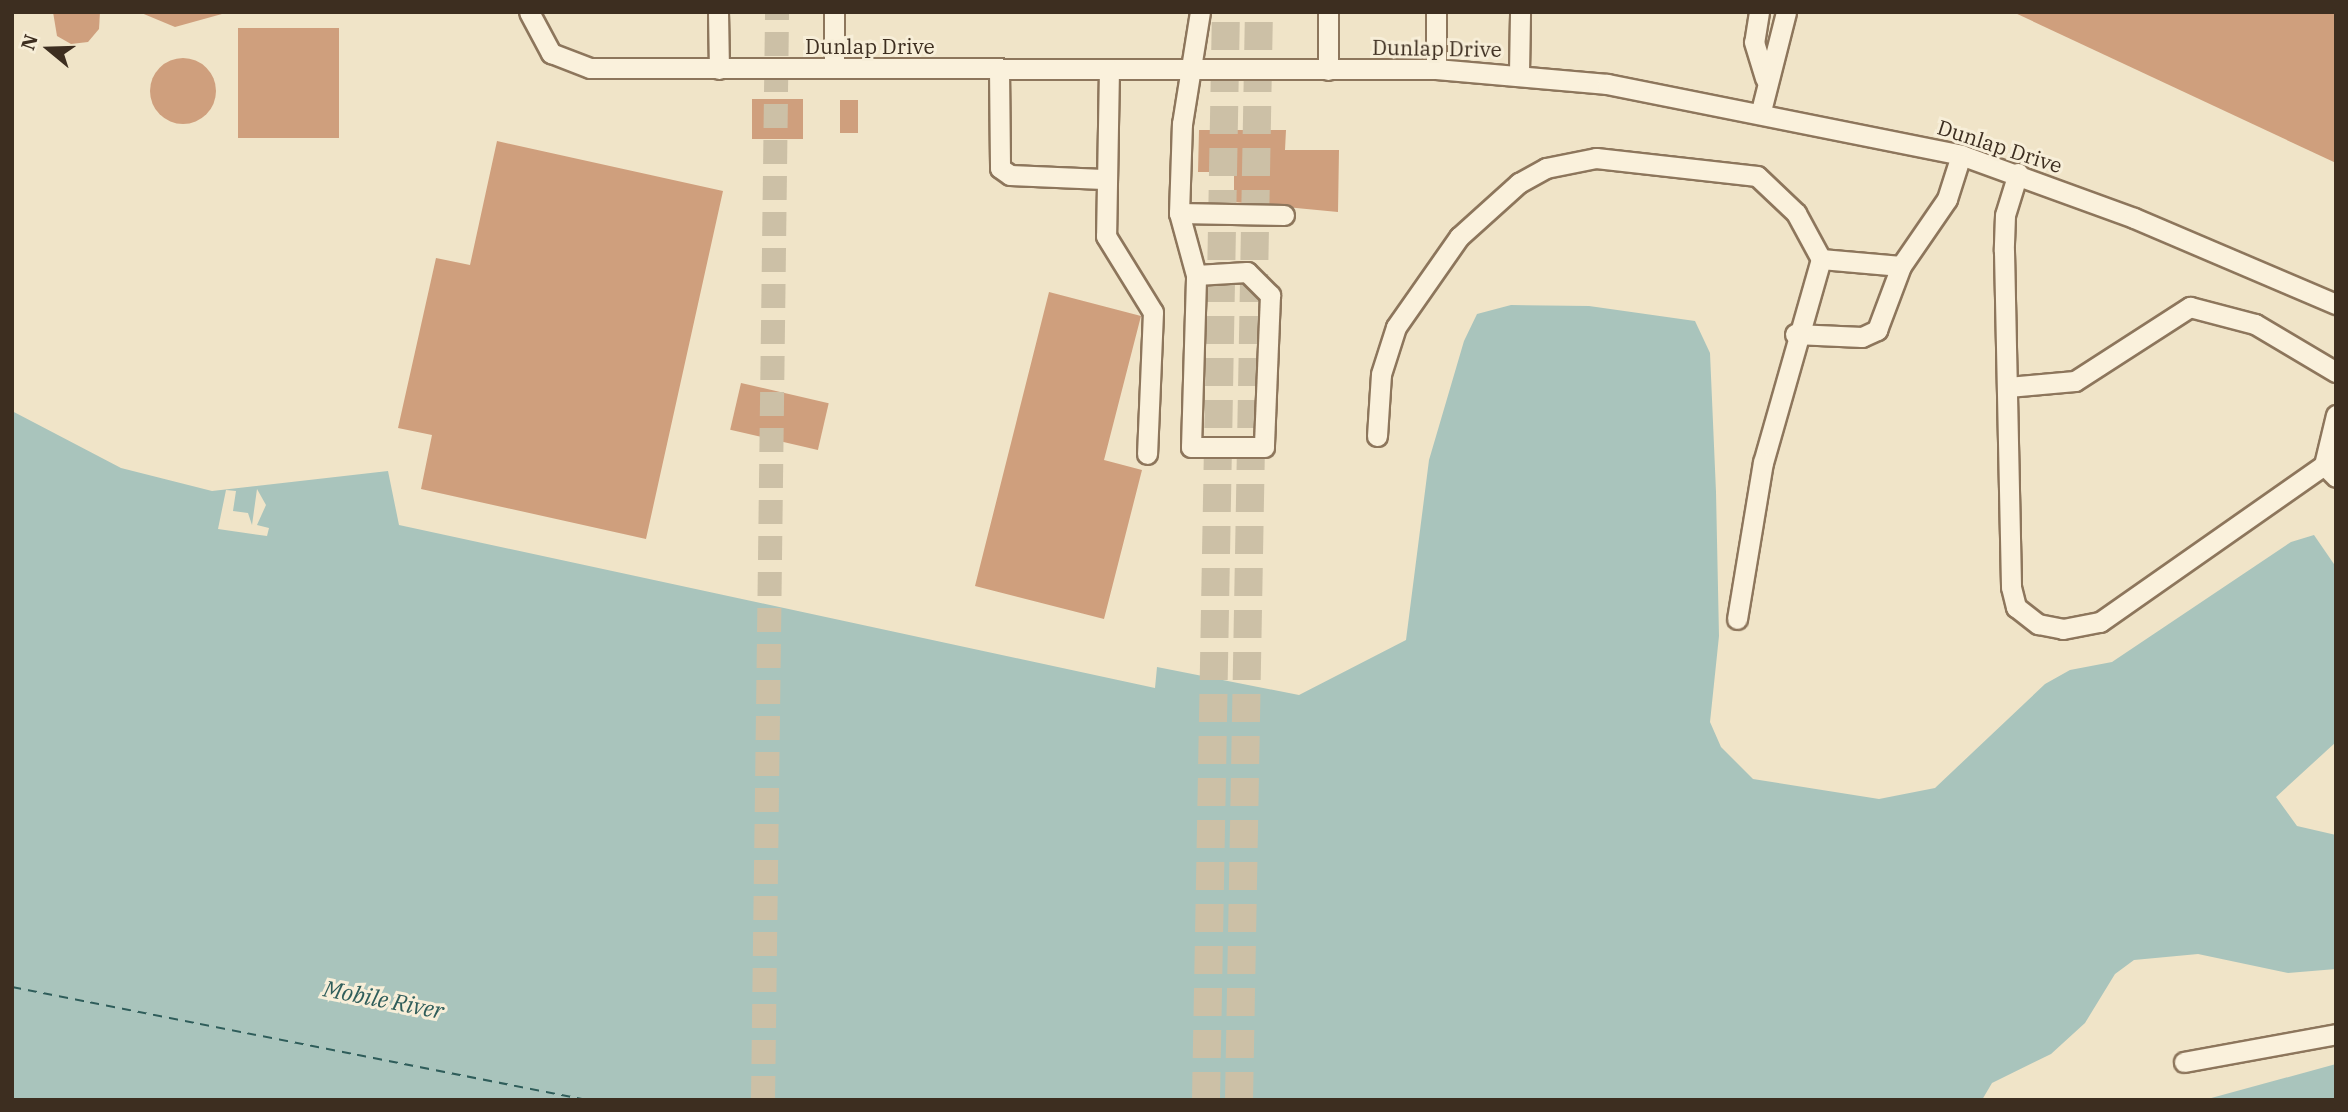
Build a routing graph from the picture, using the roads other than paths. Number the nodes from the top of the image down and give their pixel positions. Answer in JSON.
{"nodes":[{"id":1,"x":529,"y":12,"type":"edge"},
{"id":2,"x":718,"y":12,"type":"edge"},
{"id":3,"x":834,"y":12,"type":"edge"},
{"id":4,"x":1200,"y":12,"type":"edge"},
{"id":5,"x":1328,"y":12,"type":"edge"},
{"id":6,"x":1436,"y":12,"type":"edge"},
{"id":7,"x":1520,"y":12,"type":"edge"},
{"id":8,"x":1759,"y":12,"type":"edge"},
{"id":9,"x":1786,"y":12,"type":"edge"},
{"id":10,"x":834,"y":68,"type":"junction"},
{"id":11,"x":719,"y":69,"type":"junction"},
{"id":12,"x":999,"y":69,"type":"junction"},
{"id":13,"x":1109,"y":69,"type":"junction"},
{"id":14,"x":1193,"y":69,"type":"junction"},
{"id":15,"x":1436,"y":69,"type":"junction"},
{"id":16,"x":1328,"y":70,"type":"junction"},
{"id":17,"x":1519,"y":72,"type":"junction"},
{"id":18,"x":1765,"y":78,"type":"junction"},
{"id":19,"x":1761,"y":111,"type":"junction"},
{"id":20,"x":1961,"y":155,"type":"junction"},
{"id":21,"x":2018,"y":173,"type":"junction"},
{"id":22,"x":1103,"y":179,"type":"junction"},
{"id":23,"x":1180,"y":213,"type":"junction"},
{"id":24,"x":1284,"y":215,"type":"dead end"},
{"id":25,"x":1821,"y":259,"type":"junction"},
{"id":26,"x":1901,"y":266,"type":"junction"},
{"id":27,"x":1196,"y":275,"type":"junction"},
{"id":28,"x":2336,"y":304,"type":"edge"},
{"id":29,"x":1796,"y":334,"type":"junction"},
{"id":30,"x":2336,"y":372,"type":"edge"},
{"id":31,"x":2008,"y":387,"type":"junction"},
{"id":32,"x":2336,"y":415,"type":"edge"},
{"id":33,"x":1377,"y":436,"type":"dead end"},
{"id":34,"x":1147,"y":454,"type":"dead end"},
{"id":35,"x":2330,"y":471,"type":"edge"},
{"id":36,"x":1737,"y":619,"type":"dead end"},
{"id":37,"x":2336,"y":1034,"type":"edge"},
{"id":38,"x":2184,"y":1062,"type":"dead end"}],
"edges":[{"from":1,"to":11,"type":"street","name":"Dunlap Drive"},
{"from":2,"to":11,"type":"street"},
{"from":3,"to":10,"type":"street"},
{"from":4,"to":14,"type":"street"},
{"from":5,"to":16,"type":"street"},
{"from":6,"to":15,"type":"street"},
{"from":7,"to":17,"type":"street"},
{"from":8,"to":18,"type":"street"},
{"from":9,"to":18,"type":"street"},
{"from":10,"to":11,"type":"street","name":"Dunlap Drive"},
{"from":10,"to":12,"type":"street","name":"Dunlap Drive"},
{"from":12,"to":13,"type":"street","name":"Dunlap Drive"},
{"from":12,"to":22,"type":"street"},
{"from":13,"to":14,"type":"street","name":"Dunlap Drive"},
{"from":13,"to":22,"type":"street"},
{"from":14,"to":16,"type":"street","name":"Dunlap Drive"},
{"from":14,"to":23,"type":"street"},
{"from":15,"to":16,"type":"street","name":"Dunlap Drive"},
{"from":15,"to":17,"type":"street","name":"Dunlap Drive"},
{"from":17,"to":19,"type":"street","name":"Dunlap Drive"},
{"from":18,"to":19,"type":"street"},
{"from":19,"to":20,"type":"street","name":"Dunlap Drive"},
{"from":20,"to":21,"type":"street","name":"Dunlap Drive"},
{"from":20,"to":26,"type":"street"},
{"from":21,"to":28,"type":"street","name":"Dunlap Drive"},
{"from":21,"to":31,"type":"street"},
{"from":22,"to":34,"type":"street"},
{"from":23,"to":24,"type":"street"},
{"from":23,"to":27,"type":"street"},
{"from":25,"to":26,"type":"street"},
{"from":25,"to":29,"type":"street"},
{"from":25,"to":33,"type":"street"},
{"from":26,"to":29,"type":"street"},
{"from":27,"to":27,"type":"street"},
{"from":29,"to":36,"type":"street"},
{"from":30,"to":31,"type":"street"},
{"from":31,"to":35,"type":"street"},
{"from":32,"to":35,"type":"street"},
{"from":37,"to":38,"type":"street"}]}
